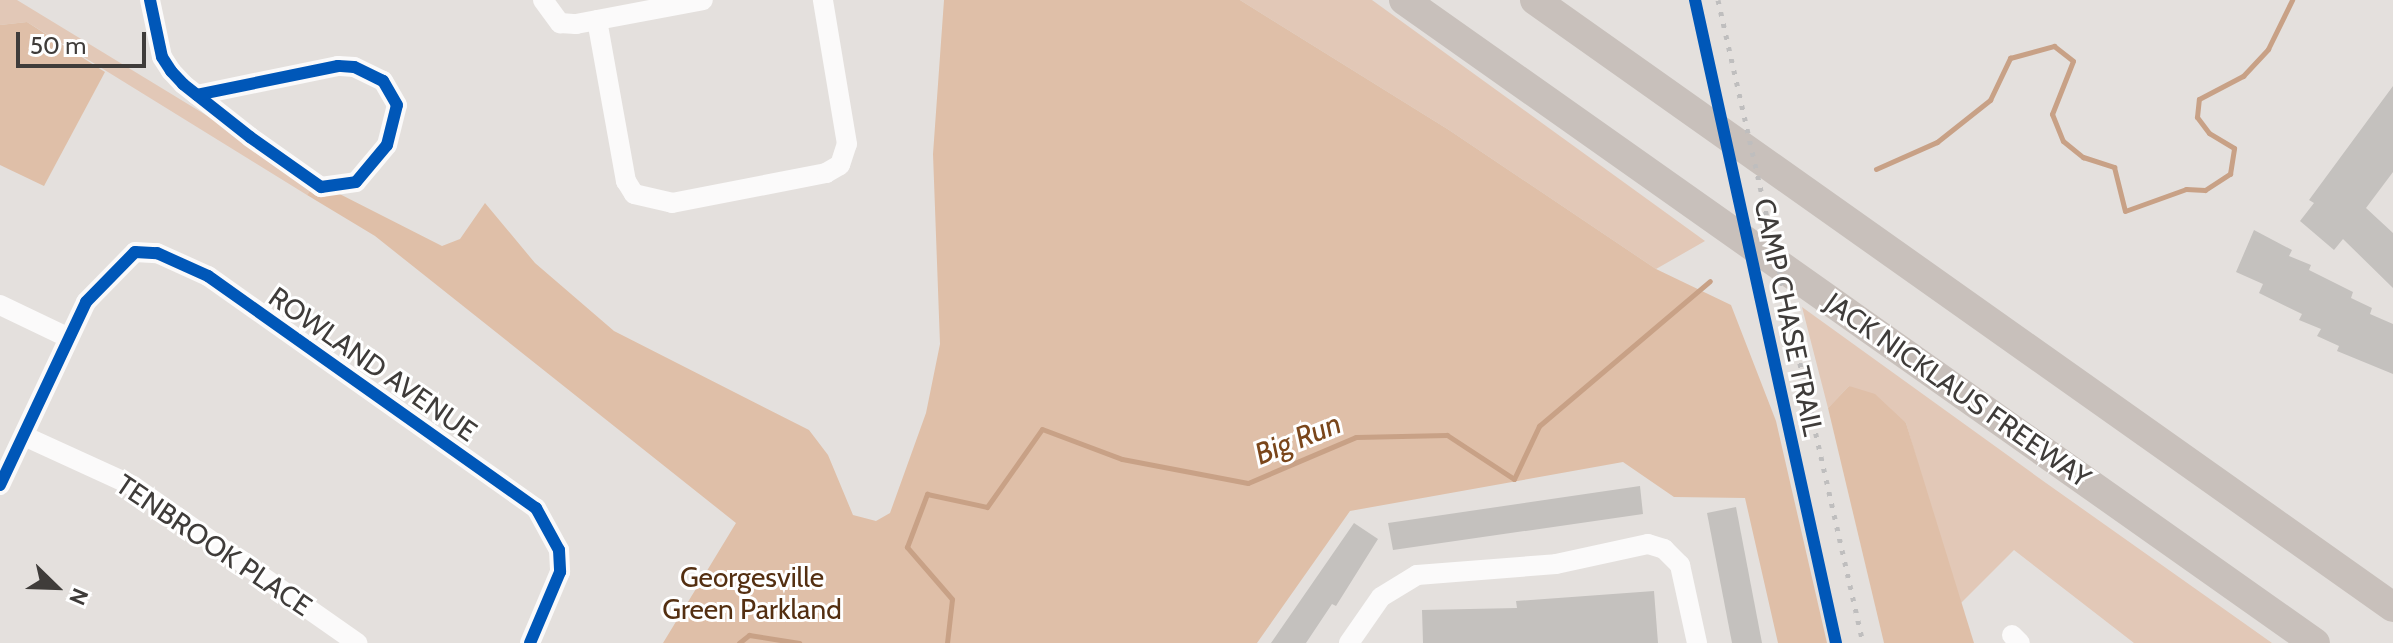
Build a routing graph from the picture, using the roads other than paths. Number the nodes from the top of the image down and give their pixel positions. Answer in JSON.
{"nodes":[{"id":1,"x":150,"y":0,"type":"edge"},
{"id":2,"x":543,"y":0,"type":"edge"},
{"id":3,"x":703,"y":0,"type":"edge"},
{"id":4,"x":823,"y":0,"type":"edge"},
{"id":5,"x":1404,"y":0,"type":"edge"},
{"id":6,"x":1535,"y":0,"type":"edge"},
{"id":7,"x":597,"y":20,"type":"junction"},
{"id":8,"x":197,"y":95,"type":"junction"},
{"id":9,"x":0,"y":305,"type":"edge"},
{"id":10,"x":69,"y":338,"type":"junction"},
{"id":11,"x":24,"y":436,"type":"junction"},
{"id":12,"x":0,"y":485,"type":"edge"},
{"id":13,"x":2393,"y":607,"type":"edge"},
{"id":14,"x":357,"y":643,"type":"edge"},
{"id":15,"x":530,"y":643,"type":"edge"},
{"id":16,"x":1349,"y":643,"type":"edge"},
{"id":17,"x":1697,"y":643,"type":"edge"},
{"id":18,"x":2315,"y":643,"type":"edge"}],
"edges":[{"from":1,"to":8,"type":"street"},
{"from":2,"to":7,"type":"street"},
{"from":3,"to":7,"type":"street"},
{"from":4,"to":7,"type":"street"},
{"from":5,"to":18,"type":"highway","name":"JACK NICKLAUS FREEWAY"},
{"from":6,"to":13,"type":"highway"},
{"from":8,"to":8,"type":"street"},
{"from":9,"to":10,"type":"street"},
{"from":10,"to":11,"type":"street"},
{"from":10,"to":15,"type":"street","name":"ROWLAND AVENUE"},
{"from":11,"to":12,"type":"street"},
{"from":11,"to":14,"type":"street","name":"TENBROOK PLACE"},
{"from":16,"to":17,"type":"street"}]}
